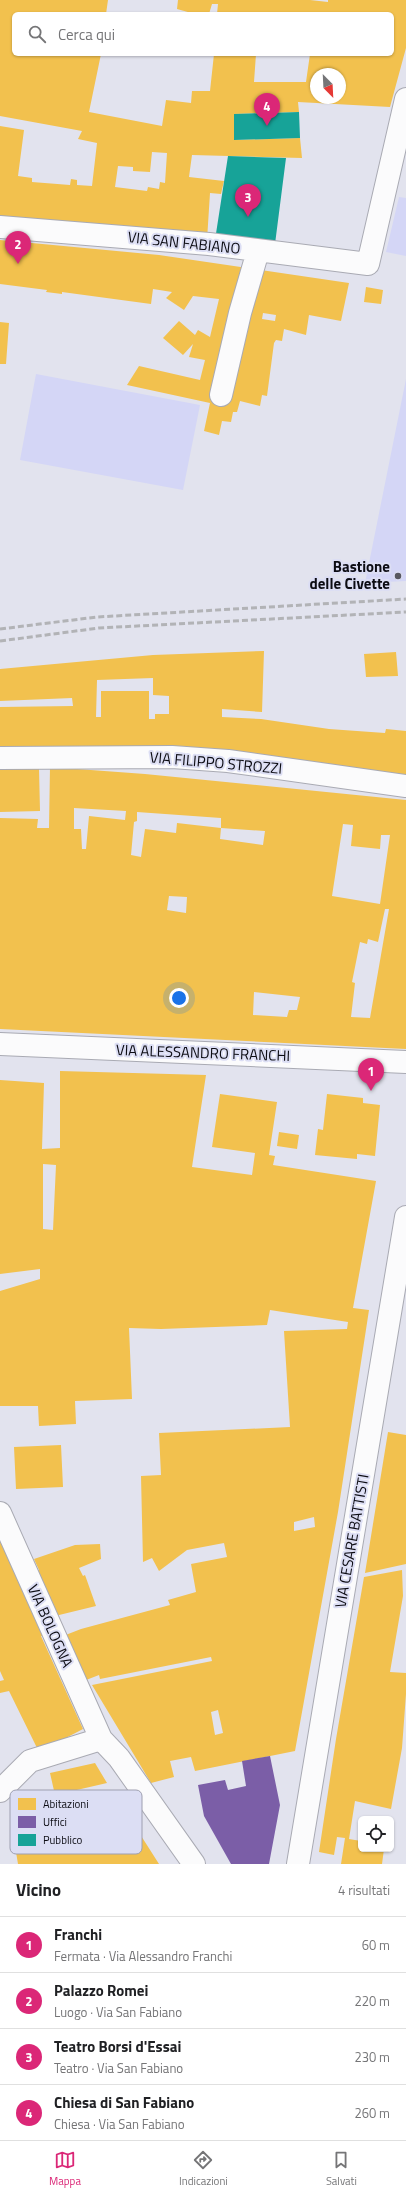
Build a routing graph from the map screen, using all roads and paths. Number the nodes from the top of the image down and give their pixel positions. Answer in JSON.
{"nodes":[{"id":1,"x":406,"y":99,"type":"edge"},
{"id":2,"x":0,"y":227,"type":"edge"},
{"id":3,"x":258,"y":251,"type":"junction"},
{"id":4,"x":221,"y":395,"type":"dead end"},
{"id":5,"x":0,"y":758,"type":"edge"},
{"id":6,"x":406,"y":786,"type":"edge"},
{"id":7,"x":0,"y":1044,"type":"edge"},
{"id":8,"x":406,"y":1062,"type":"edge"},
{"id":9,"x":406,"y":1217,"type":"edge"},
{"id":10,"x":0,"y":1514,"type":"edge"},
{"id":11,"x":101,"y":1739,"type":"junction"},
{"id":12,"x":142,"y":1790,"type":"edge"},
{"id":13,"x":0,"y":1791,"type":"edge"},
{"id":14,"x":142,"y":1791,"type":"edge"},
{"id":15,"x":194,"y":1864,"type":"edge"},
{"id":16,"x":298,"y":1864,"type":"edge"}],
"edges":[{"from":1,"to":3,"type":"street","name":"VIA SAN FABIANO"},
{"from":2,"to":3,"type":"street","name":"VIA SAN FABIANO"},
{"from":3,"to":4,"type":"street"},
{"from":5,"to":6,"type":"street","name":"VIA FILIPPO STROZZI"},
{"from":7,"to":8,"type":"street","name":"VIA ALESSANDRO FRANCHI"},
{"from":9,"to":16,"type":"street","name":"VIA CESARE BATTISTI"},
{"from":10,"to":11,"type":"street","name":"VIA BOLOGNA"},
{"from":11,"to":12,"type":"street","name":"VIA BOLOGNA"},
{"from":11,"to":13,"type":"street"},
{"from":14,"to":15,"type":"street","name":"VIA BOLOGNA"}]}
